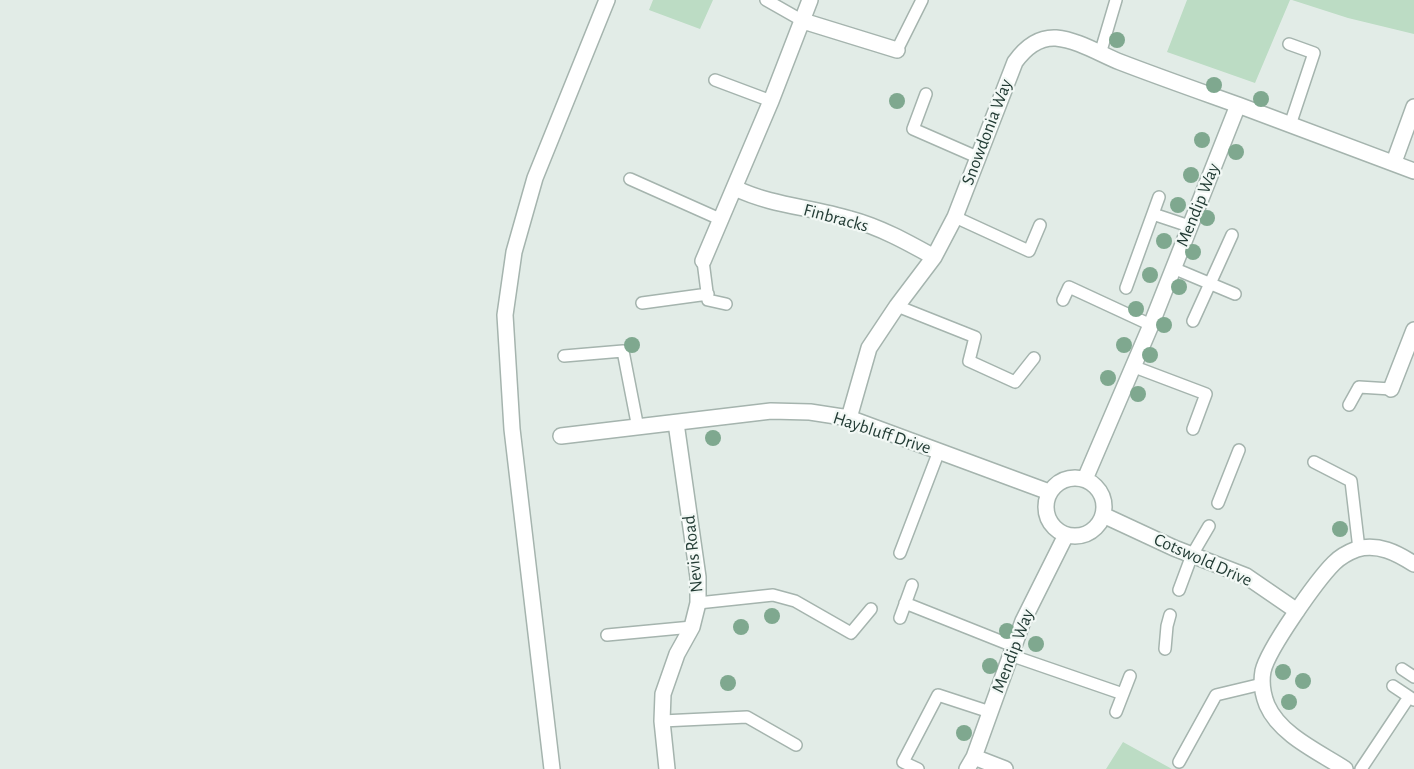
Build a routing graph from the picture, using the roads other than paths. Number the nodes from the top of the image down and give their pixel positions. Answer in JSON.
{"nodes":[{"id":1,"x":607,"y":0,"type":"edge"},
{"id":2,"x":766,"y":0,"type":"edge"},
{"id":3,"x":810,"y":0,"type":"edge"},
{"id":4,"x":922,"y":0,"type":"edge"},
{"id":5,"x":1116,"y":0,"type":"edge"},
{"id":6,"x":803,"y":22,"type":"junction"},
{"id":7,"x":1289,"y":44,"type":"dead end"},
{"id":8,"x":897,"y":50,"type":"joint"},
{"id":9,"x":1100,"y":54,"type":"junction"},
{"id":10,"x":715,"y":80,"type":"dead end"},
{"id":11,"x":926,"y":94,"type":"dead end"},
{"id":12,"x":771,"y":102,"type":"junction"},
{"id":13,"x":1238,"y":105,"type":"junction"},
{"id":14,"x":1414,"y":108,"type":"edge"},
{"id":15,"x":1290,"y":125,"type":"junction"},
{"id":16,"x":977,"y":157,"type":"junction"},
{"id":17,"x":1394,"y":162,"type":"junction"},
{"id":18,"x":1414,"y":170,"type":"edge"},
{"id":19,"x":630,"y":180,"type":"dead end"},
{"id":20,"x":735,"y":188,"type":"junction"},
{"id":21,"x":1159,"y":197,"type":"dead end"},
{"id":22,"x":1153,"y":214,"type":"junction"},
{"id":23,"x":955,"y":217,"type":"junction"},
{"id":24,"x":722,"y":220,"type":"junction"},
{"id":25,"x":1040,"y":225,"type":"dead end"},
{"id":26,"x":1189,"y":226,"type":"junction"},
{"id":27,"x":1232,"y":235,"type":"dead end"},
{"id":28,"x":934,"y":257,"type":"junction"},
{"id":29,"x":703,"y":261,"type":"joint"},
{"id":30,"x":1173,"y":268,"type":"junction"},
{"id":31,"x":1210,"y":285,"type":"junction"},
{"id":32,"x":1126,"y":288,"type":"dead end"},
{"id":33,"x":708,"y":294,"type":"junction"},
{"id":34,"x":1234,"y":294,"type":"dead end"},
{"id":35,"x":1063,"y":300,"type":"dead end"},
{"id":36,"x":642,"y":303,"type":"dead end"},
{"id":37,"x":726,"y":304,"type":"dead end"},
{"id":38,"x":896,"y":306,"type":"junction"},
{"id":39,"x":1194,"y":321,"type":"dead end"},
{"id":40,"x":1151,"y":325,"type":"junction"},
{"id":41,"x":1414,"y":330,"type":"edge"},
{"id":42,"x":1411,"y":348,"type":"edge"},
{"id":43,"x":564,"y":356,"type":"dead end"},
{"id":44,"x":1034,"y":358,"type":"dead end"},
{"id":45,"x":1132,"y":366,"type":"junction"},
{"id":46,"x":1391,"y":389,"type":"joint"},
{"id":47,"x":1349,"y":405,"type":"dead end"},
{"id":48,"x":849,"y":418,"type":"junction"},
{"id":49,"x":676,"y":423,"type":"junction"},
{"id":50,"x":638,"y":428,"type":"junction"},
{"id":51,"x":1192,"y":429,"type":"dead end"},
{"id":52,"x":561,"y":436,"type":"dead end"},
{"id":53,"x":1239,"y":450,"type":"dead end"},
{"id":54,"x":939,"y":451,"type":"junction"},
{"id":55,"x":1314,"y":462,"type":"dead end"},
{"id":56,"x":1085,"y":479,"type":"junction"},
{"id":57,"x":1049,"y":492,"type":"junction"},
{"id":58,"x":1218,"y":503,"type":"dead end"},
{"id":59,"x":1104,"y":515,"type":"junction"},
{"id":60,"x":1209,"y":526,"type":"dead end"},
{"id":61,"x":1066,"y":535,"type":"junction"},
{"id":62,"x":1359,"y":549,"type":"junction"},
{"id":63,"x":900,"y":553,"type":"dead end"},
{"id":64,"x":1192,"y":555,"type":"junction"},
{"id":65,"x":1414,"y":564,"type":"edge"},
{"id":66,"x":912,"y":586,"type":"dead end"},
{"id":67,"x":1179,"y":590,"type":"dead end"},
{"id":68,"x":698,"y":603,"type":"junction"},
{"id":69,"x":905,"y":603,"type":"junction"},
{"id":70,"x":871,"y":609,"type":"dead end"},
{"id":71,"x":1297,"y":612,"type":"junction"},
{"id":72,"x":1170,"y":615,"type":"dead end"},
{"id":73,"x":900,"y":618,"type":"dead end"},
{"id":74,"x":692,"y":626,"type":"junction"},
{"id":75,"x":607,"y":635,"type":"dead end"},
{"id":76,"x":1165,"y":649,"type":"dead end"},
{"id":77,"x":1012,"y":651,"type":"junction"},
{"id":78,"x":1402,"y":669,"type":"dead end"},
{"id":79,"x":1130,"y":676,"type":"dead end"},
{"id":80,"x":1414,"y":677,"type":"edge"},
{"id":81,"x":1262,"y":684,"type":"junction"},
{"id":82,"x":1392,"y":686,"type":"dead end"},
{"id":83,"x":1123,"y":694,"type":"junction"},
{"id":84,"x":1411,"y":699,"type":"edge"},
{"id":85,"x":990,"y":712,"type":"junction"},
{"id":86,"x":1116,"y":712,"type":"dead end"},
{"id":87,"x":662,"y":721,"type":"junction"},
{"id":88,"x":796,"y":744,"type":"dead end"},
{"id":89,"x":1179,"y":762,"type":"dead end"},
{"id":90,"x":971,"y":763,"type":"edge"},
{"id":91,"x":552,"y":769,"type":"edge"},
{"id":92,"x":668,"y":769,"type":"edge"},
{"id":93,"x":918,"y":769,"type":"edge"},
{"id":94,"x":1005,"y":769,"type":"edge"},
{"id":95,"x":1346,"y":769,"type":"edge"},
{"id":96,"x":1361,"y":769,"type":"edge"}],
"edges":[{"from":1,"to":91,"type":"street"},
{"from":2,"to":6,"type":"lane"},
{"from":3,"to":6,"type":"street"},
{"from":4,"to":8,"type":"lane"},
{"from":5,"to":9,"type":"lane"},
{"from":6,"to":8,"type":"street"},
{"from":6,"to":12,"type":"street"},
{"from":7,"to":15,"type":"lane"},
{"from":9,"to":13,"type":"street","name":"Snowdonia Way"},
{"from":9,"to":16,"type":"street","name":"Snowdonia Way"},
{"from":10,"to":12,"type":"lane"},
{"from":11,"to":16,"type":"lane"},
{"from":12,"to":20,"type":"street"},
{"from":13,"to":15,"type":"street"},
{"from":13,"to":26,"type":"street","name":"Mendip Way"},
{"from":14,"to":17,"type":"street"},
{"from":15,"to":17,"type":"street"},
{"from":16,"to":23,"type":"street","name":"Snowdonia Way"},
{"from":17,"to":18,"type":"street"},
{"from":19,"to":24,"type":"lane"},
{"from":20,"to":24,"type":"street"},
{"from":20,"to":28,"type":"street","name":"Finbracks"},
{"from":21,"to":22,"type":"lane"},
{"from":22,"to":26,"type":"lane"},
{"from":22,"to":32,"type":"lane"},
{"from":23,"to":25,"type":"lane"},
{"from":23,"to":28,"type":"street","name":"Snowdonia Way"},
{"from":24,"to":29,"type":"street"},
{"from":26,"to":30,"type":"street","name":"Mendip Way"},
{"from":27,"to":31,"type":"lane"},
{"from":28,"to":38,"type":"street","name":"Snowdonia Way"},
{"from":29,"to":33,"type":"lane"},
{"from":30,"to":31,"type":"lane"},
{"from":30,"to":40,"type":"street","name":"Mendip Way"},
{"from":31,"to":34,"type":"lane"},
{"from":31,"to":39,"type":"lane"},
{"from":33,"to":36,"type":"lane"},
{"from":33,"to":37,"type":"lane"},
{"from":35,"to":40,"type":"lane"},
{"from":38,"to":44,"type":"lane"},
{"from":38,"to":48,"type":"street","name":"Snowdonia Way"},
{"from":40,"to":45,"type":"street","name":"Mendip Way"},
{"from":41,"to":42,"type":"street"},
{"from":42,"to":46,"type":"street"},
{"from":43,"to":50,"type":"lane"},
{"from":45,"to":51,"type":"lane"},
{"from":45,"to":56,"type":"street","name":"Mendip Way"},
{"from":46,"to":47,"type":"lane"},
{"from":48,"to":49,"type":"street","name":"Haybluff Drive"},
{"from":48,"to":54,"type":"street","name":"Haybluff Drive"},
{"from":49,"to":50,"type":"street","name":"Haybluff Drive"},
{"from":49,"to":68,"type":"street","name":"Nevis Road"},
{"from":50,"to":52,"type":"street","name":"Haybluff Drive"},
{"from":53,"to":58,"type":"lane"},
{"from":54,"to":57,"type":"street","name":"Haybluff Drive"},
{"from":54,"to":63,"type":"lane"},
{"from":55,"to":62,"type":"lane"},
{"from":56,"to":57,"type":"street"},
{"from":56,"to":59,"type":"street"},
{"from":57,"to":61,"type":"street"},
{"from":59,"to":61,"type":"street"},
{"from":59,"to":64,"type":"street","name":"Cotswold Drive"},
{"from":60,"to":64,"type":"lane"},
{"from":61,"to":77,"type":"street","name":"Mendip Way"},
{"from":62,"to":65,"type":"street"},
{"from":62,"to":71,"type":"street"},
{"from":64,"to":67,"type":"lane"},
{"from":64,"to":71,"type":"street","name":"Cotswold Drive"},
{"from":66,"to":69,"type":"lane"},
{"from":68,"to":70,"type":"lane"},
{"from":68,"to":74,"type":"street","name":"Nevis Road"},
{"from":69,"to":73,"type":"lane"},
{"from":69,"to":77,"type":"lane"},
{"from":71,"to":81,"type":"street"},
{"from":72,"to":76,"type":"lane"},
{"from":74,"to":75,"type":"lane"},
{"from":74,"to":87,"type":"street","name":"Nevis Road"},
{"from":77,"to":83,"type":"lane"},
{"from":77,"to":85,"type":"street","name":"Mendip Way"},
{"from":78,"to":80,"type":"lane"},
{"from":79,"to":83,"type":"lane"},
{"from":81,"to":89,"type":"lane"},
{"from":81,"to":95,"type":"street"},
{"from":82,"to":84,"type":"lane"},
{"from":83,"to":86,"type":"lane"},
{"from":84,"to":96,"type":"lane"},
{"from":85,"to":90,"type":"street","name":"Mendip Way"},
{"from":85,"to":93,"type":"lane"},
{"from":87,"to":88,"type":"lane"},
{"from":87,"to":92,"type":"street","name":"Nevis Road"},
{"from":90,"to":94,"type":"street"}]}
